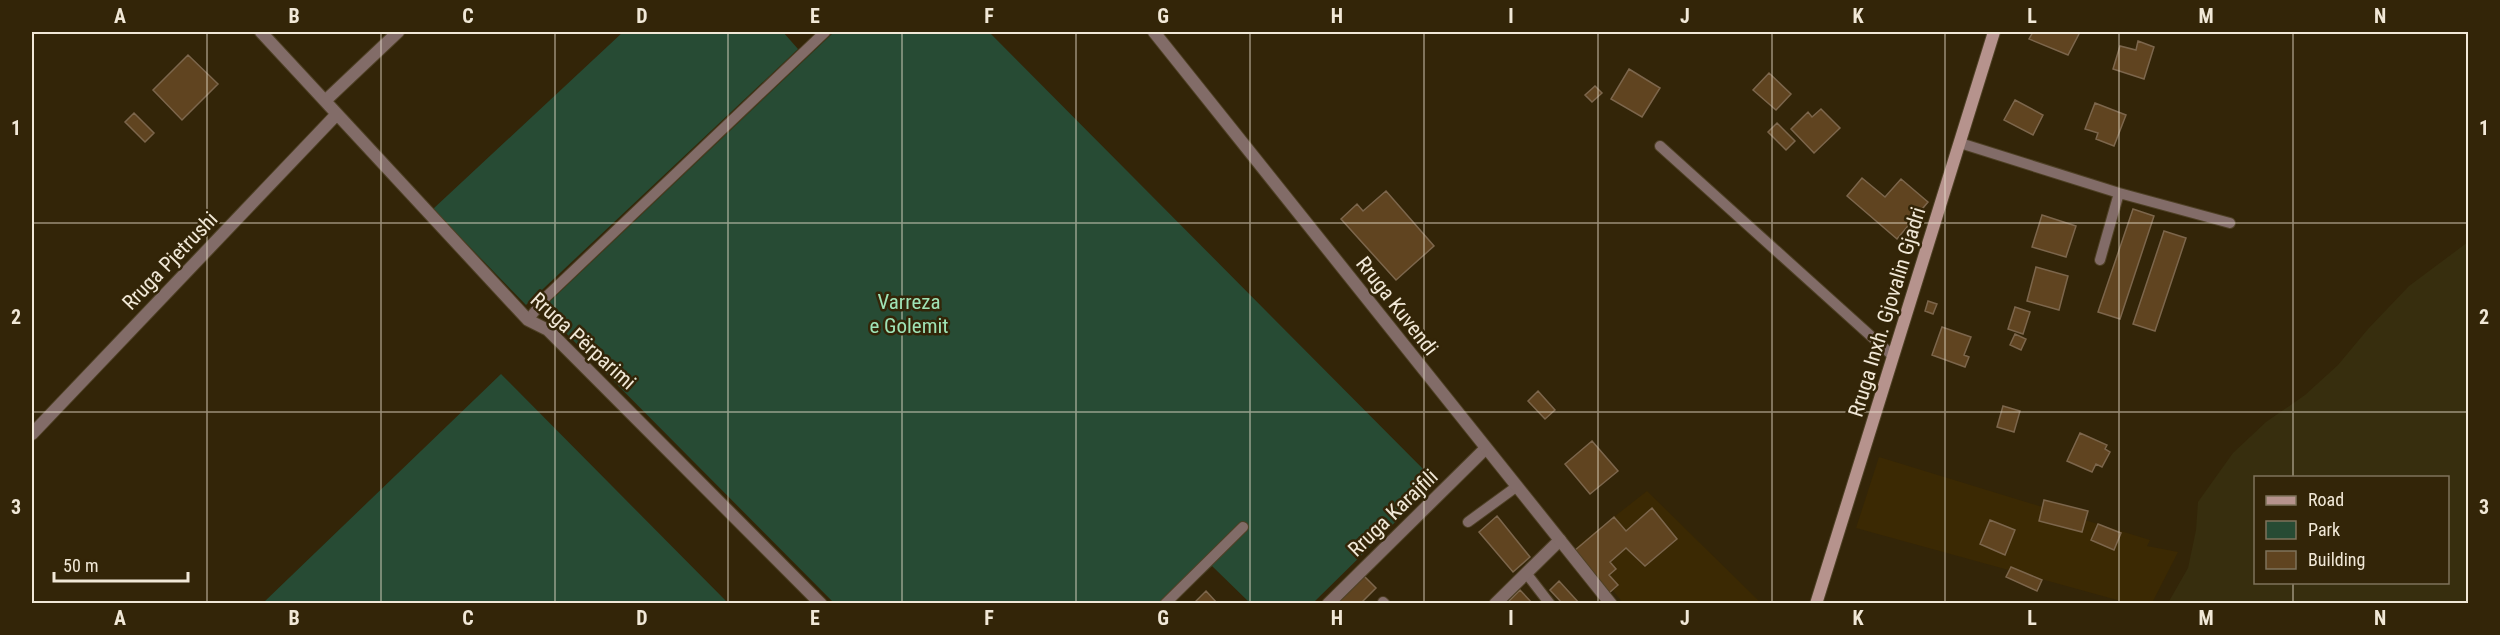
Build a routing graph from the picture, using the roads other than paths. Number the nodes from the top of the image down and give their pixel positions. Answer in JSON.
{"nodes":[{"id":1,"x":261,"y":32,"type":"edge"},
{"id":2,"x":398,"y":32,"type":"edge"},
{"id":3,"x":825,"y":32,"type":"edge"},
{"id":4,"x":1154,"y":32,"type":"edge"},
{"id":5,"x":1994,"y":32,"type":"edge"},
{"id":6,"x":325,"y":101,"type":"junction"},
{"id":7,"x":336,"y":115,"type":"junction"},
{"id":8,"x":1960,"y":143,"type":"junction"},
{"id":9,"x":1660,"y":146,"type":"dead end"},
{"id":10,"x":2119,"y":193,"type":"junction"},
{"id":11,"x":2230,"y":223,"type":"dead end"},
{"id":12,"x":2100,"y":260,"type":"dead end"},
{"id":13,"x":528,"y":320,"type":"junction"},
{"id":14,"x":1893,"y":356,"type":"junction"},
{"id":15,"x":32,"y":434,"type":"edge"},
{"id":16,"x":1485,"y":449,"type":"junction"},
{"id":17,"x":1516,"y":487,"type":"junction"},
{"id":18,"x":1468,"y":522,"type":"dead end"},
{"id":19,"x":1243,"y":527,"type":"dead end"},
{"id":20,"x":1560,"y":540,"type":"junction"},
{"id":21,"x":1526,"y":573,"type":"junction"},
{"id":22,"x":821,"y":603,"type":"edge"},
{"id":23,"x":1165,"y":603,"type":"edge"},
{"id":24,"x":1328,"y":603,"type":"edge"},
{"id":25,"x":1496,"y":603,"type":"edge"},
{"id":26,"x":1550,"y":603,"type":"edge"},
{"id":27,"x":1611,"y":603,"type":"edge"},
{"id":28,"x":1816,"y":603,"type":"edge"}],
"edges":[{"from":1,"to":6,"type":"street","name":"Rruga Përparimi"},
{"from":2,"to":6,"type":"street"},
{"from":3,"to":13,"type":"lane"},
{"from":4,"to":16,"type":"street","name":"Rruga Kuvendi"},
{"from":5,"to":8,"type":"main road","name":"Rruga Inxh. Gjovalin Gjadri"},
{"from":6,"to":7,"type":"street","name":"Rruga Përparimi"},
{"from":7,"to":13,"type":"street","name":"Rruga Përparimi"},
{"from":7,"to":15,"type":"street","name":"Rruga Pjetrushi"},
{"from":8,"to":10,"type":"lane"},
{"from":8,"to":14,"type":"main road","name":"Rruga Inxh. Gjovalin Gjadri"},
{"from":9,"to":14,"type":"lane"},
{"from":10,"to":11,"type":"lane"},
{"from":10,"to":12,"type":"lane"},
{"from":13,"to":22,"type":"street","name":"Rruga Përparimi"},
{"from":14,"to":28,"type":"main road","name":"Rruga Inxh. Gjovalin Gjadri"},
{"from":16,"to":17,"type":"street","name":"Rruga Kuvendi"},
{"from":16,"to":24,"type":"street","name":"Rruga Karajfili"},
{"from":17,"to":18,"type":"lane"},
{"from":17,"to":20,"type":"street","name":"Rruga Kuvendi"},
{"from":19,"to":23,"type":"lane"},
{"from":20,"to":21,"type":"street"},
{"from":20,"to":27,"type":"street","name":"Rruga Kuvendi"},
{"from":21,"to":25,"type":"street"},
{"from":21,"to":26,"type":"lane"}]}
